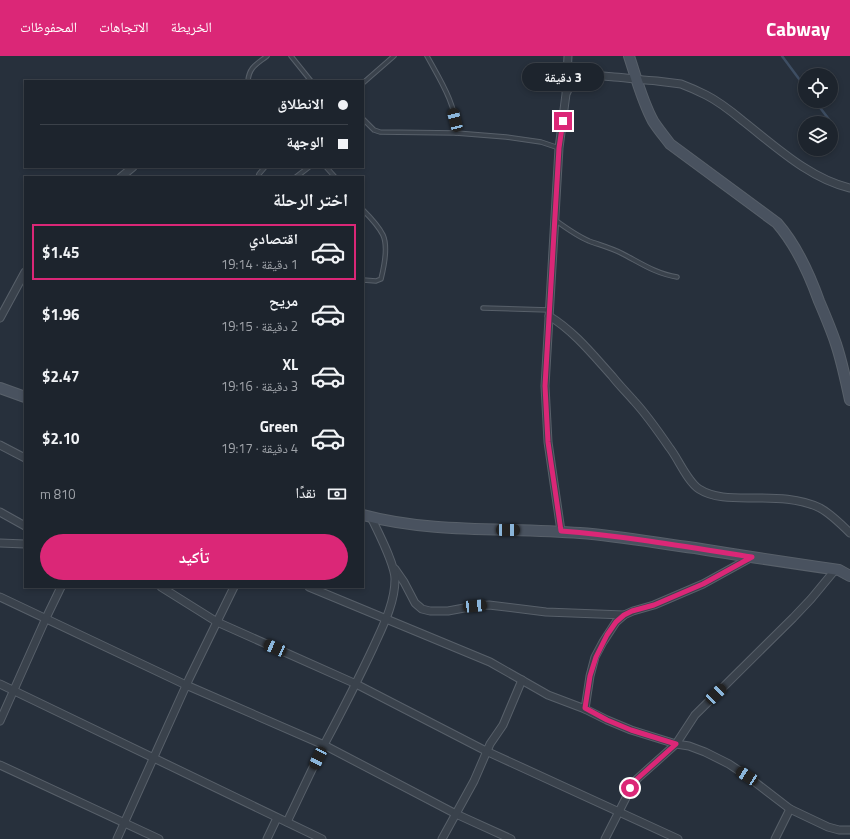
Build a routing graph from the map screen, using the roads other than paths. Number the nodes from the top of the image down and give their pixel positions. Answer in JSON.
{"nodes":[{"id":1,"x":267,"y":56,"type":"edge"},
{"id":2,"x":291,"y":56,"type":"edge"},
{"id":3,"x":394,"y":56,"type":"edge"},
{"id":4,"x":427,"y":56,"type":"edge"},
{"id":5,"x":568,"y":56,"type":"edge"},
{"id":6,"x":630,"y":56,"type":"edge"},
{"id":7,"x":637,"y":79,"type":"junction"},
{"id":8,"x":248,"y":80,"type":"edge"},
{"id":9,"x":310,"y":80,"type":"edge"},
{"id":10,"x":364,"y":82,"type":"edge"},
{"id":11,"x":566,"y":94,"type":"junction"},
{"id":12,"x":364,"y":120,"type":"edge"},
{"id":13,"x":456,"y":133,"type":"junction"},
{"id":14,"x":559,"y":148,"type":"junction"},
{"id":15,"x":132,"y":168,"type":"edge"},
{"id":16,"x":264,"y":168,"type":"edge"},
{"id":17,"x":308,"y":168,"type":"edge"},
{"id":18,"x":327,"y":168,"type":"edge"},
{"id":19,"x":122,"y":176,"type":"edge"},
{"id":20,"x":258,"y":176,"type":"edge"},
{"id":21,"x":297,"y":176,"type":"edge"},
{"id":22,"x":334,"y":176,"type":"edge"},
{"id":23,"x":850,"y":188,"type":"edge"},
{"id":24,"x":364,"y":211,"type":"edge"},
{"id":25,"x":555,"y":220,"type":"junction"},
{"id":26,"x":24,"y":274,"type":"edge"},
{"id":27,"x":677,"y":277,"type":"dead end"},
{"id":28,"x":364,"y":280,"type":"edge"},
{"id":29,"x":483,"y":308,"type":"dead end"},
{"id":30,"x":549,"y":313,"type":"junction"},
{"id":31,"x":0,"y":318,"type":"edge"},
{"id":32,"x":0,"y":388,"type":"edge"},
{"id":33,"x":24,"y":397,"type":"edge"},
{"id":34,"x":850,"y":400,"type":"edge"},
{"id":35,"x":0,"y":445,"type":"edge"},
{"id":36,"x":24,"y":457,"type":"edge"},
{"id":37,"x":0,"y":512,"type":"edge"},
{"id":38,"x":367,"y":516,"type":"edge"},
{"id":39,"x":24,"y":525,"type":"edge"},
{"id":40,"x":561,"y":531,"type":"junction"},
{"id":41,"x":850,"y":533,"type":"edge"},
{"id":42,"x":0,"y":543,"type":"edge"},
{"id":43,"x":24,"y":544,"type":"edge"},
{"id":44,"x":752,"y":557,"type":"junction"},
{"id":45,"x":392,"y":564,"type":"junction"},
{"id":46,"x":850,"y":569,"type":"edge"},
{"id":47,"x":837,"y":570,"type":"junction"},
{"id":48,"x":850,"y":576,"type":"edge"},
{"id":49,"x":61,"y":588,"type":"edge"},
{"id":50,"x":163,"y":588,"type":"edge"},
{"id":51,"x":234,"y":588,"type":"edge"},
{"id":52,"x":311,"y":588,"type":"edge"},
{"id":53,"x":0,"y":597,"type":"edge"},
{"id":54,"x":624,"y":615,"type":"junction"},
{"id":55,"x":46,"y":618,"type":"junction"},
{"id":56,"x":386,"y":619,"type":"junction"},
{"id":57,"x":217,"y":622,"type":"junction"},
{"id":58,"x":522,"y":680,"type":"junction"},
{"id":59,"x":0,"y":684,"type":"edge"},
{"id":60,"x":356,"y":684,"type":"junction"},
{"id":61,"x":186,"y":686,"type":"junction"},
{"id":62,"x":14,"y":691,"type":"junction"},
{"id":63,"x":585,"y":708,"type":"junction"},
{"id":64,"x":0,"y":721,"type":"edge"},
{"id":65,"x":676,"y":744,"type":"junction"},
{"id":66,"x":324,"y":745,"type":"junction"},
{"id":67,"x":486,"y":751,"type":"junction"},
{"id":68,"x":154,"y":758,"type":"junction"},
{"id":69,"x":0,"y":765,"type":"edge"},
{"id":70,"x":790,"y":809,"type":"junction"},
{"id":71,"x":619,"y":812,"type":"junction"},
{"id":72,"x":456,"y":814,"type":"junction"},
{"id":73,"x":277,"y":818,"type":"junction"},
{"id":74,"x":287,"y":822,"type":"junction"},
{"id":75,"x":124,"y":823,"type":"junction"},
{"id":76,"x":850,"y":830,"type":"edge"},
{"id":77,"x":117,"y":839,"type":"edge"},
{"id":78,"x":158,"y":839,"type":"edge"},
{"id":79,"x":267,"y":839,"type":"edge"},
{"id":80,"x":322,"y":839,"type":"edge"},
{"id":81,"x":442,"y":839,"type":"edge"},
{"id":82,"x":510,"y":839,"type":"edge"},
{"id":83,"x":605,"y":839,"type":"edge"},
{"id":84,"x":678,"y":839,"type":"edge"},
{"id":85,"x":775,"y":839,"type":"edge"}],
"edges":[{"from":1,"to":8,"type":"lane"},
{"from":2,"to":9,"type":"lane"},
{"from":3,"to":10,"type":"lane"},
{"from":4,"to":13,"type":"lane"},
{"from":5,"to":11,"type":"street"},
{"from":6,"to":7,"type":"main road"},
{"from":7,"to":11,"type":"street"},
{"from":7,"to":23,"type":"street"},
{"from":7,"to":34,"type":"main road"},
{"from":11,"to":14,"type":"street"},
{"from":12,"to":13,"type":"lane"},
{"from":13,"to":14,"type":"lane"},
{"from":14,"to":25,"type":"street"},
{"from":15,"to":19,"type":"street"},
{"from":16,"to":20,"type":"lane"},
{"from":17,"to":21,"type":"lane"},
{"from":18,"to":22,"type":"lane"},
{"from":24,"to":28,"type":"lane"},
{"from":25,"to":27,"type":"lane"},
{"from":25,"to":30,"type":"street"},
{"from":26,"to":31,"type":"street"},
{"from":29,"to":30,"type":"lane"},
{"from":30,"to":40,"type":"street"},
{"from":30,"to":41,"type":"street"},
{"from":32,"to":33,"type":"main road"},
{"from":35,"to":36,"type":"street"},
{"from":37,"to":39,"type":"street"},
{"from":38,"to":40,"type":"main road"},
{"from":38,"to":45,"type":"street"},
{"from":40,"to":44,"type":"main road"},
{"from":42,"to":43,"type":"street"},
{"from":44,"to":47,"type":"main road"},
{"from":44,"to":54,"type":"street"},
{"from":45,"to":54,"type":"street"},
{"from":45,"to":56,"type":"street"},
{"from":46,"to":47,"type":"main road"},
{"from":47,"to":48,"type":"main road"},
{"from":47,"to":65,"type":"street"},
{"from":49,"to":55,"type":"street"},
{"from":50,"to":57,"type":"street"},
{"from":51,"to":57,"type":"street"},
{"from":52,"to":56,"type":"street"},
{"from":53,"to":55,"type":"street"},
{"from":54,"to":63,"type":"street"},
{"from":55,"to":61,"type":"street"},
{"from":55,"to":62,"type":"street"},
{"from":56,"to":58,"type":"street"},
{"from":56,"to":60,"type":"street"},
{"from":57,"to":60,"type":"street"},
{"from":57,"to":61,"type":"street"},
{"from":58,"to":63,"type":"street"},
{"from":58,"to":67,"type":"street"},
{"from":59,"to":62,"type":"street"},
{"from":60,"to":66,"type":"street"},
{"from":60,"to":67,"type":"street"},
{"from":61,"to":66,"type":"street"},
{"from":61,"to":68,"type":"street"},
{"from":62,"to":64,"type":"street"},
{"from":62,"to":68,"type":"street"},
{"from":63,"to":65,"type":"street"},
{"from":65,"to":70,"type":"street"},
{"from":65,"to":71,"type":"street"},
{"from":66,"to":72,"type":"street"},
{"from":66,"to":74,"type":"street"},
{"from":67,"to":71,"type":"street"},
{"from":67,"to":72,"type":"street"},
{"from":68,"to":73,"type":"street"},
{"from":68,"to":75,"type":"street"},
{"from":69,"to":75,"type":"street"},
{"from":70,"to":76,"type":"street"},
{"from":70,"to":85,"type":"street"},
{"from":71,"to":83,"type":"street"},
{"from":71,"to":84,"type":"street"},
{"from":72,"to":81,"type":"street"},
{"from":72,"to":82,"type":"street"},
{"from":73,"to":74,"type":"street"},
{"from":73,"to":79,"type":"street"},
{"from":74,"to":80,"type":"street"},
{"from":75,"to":77,"type":"street"},
{"from":75,"to":78,"type":"street"}]}
